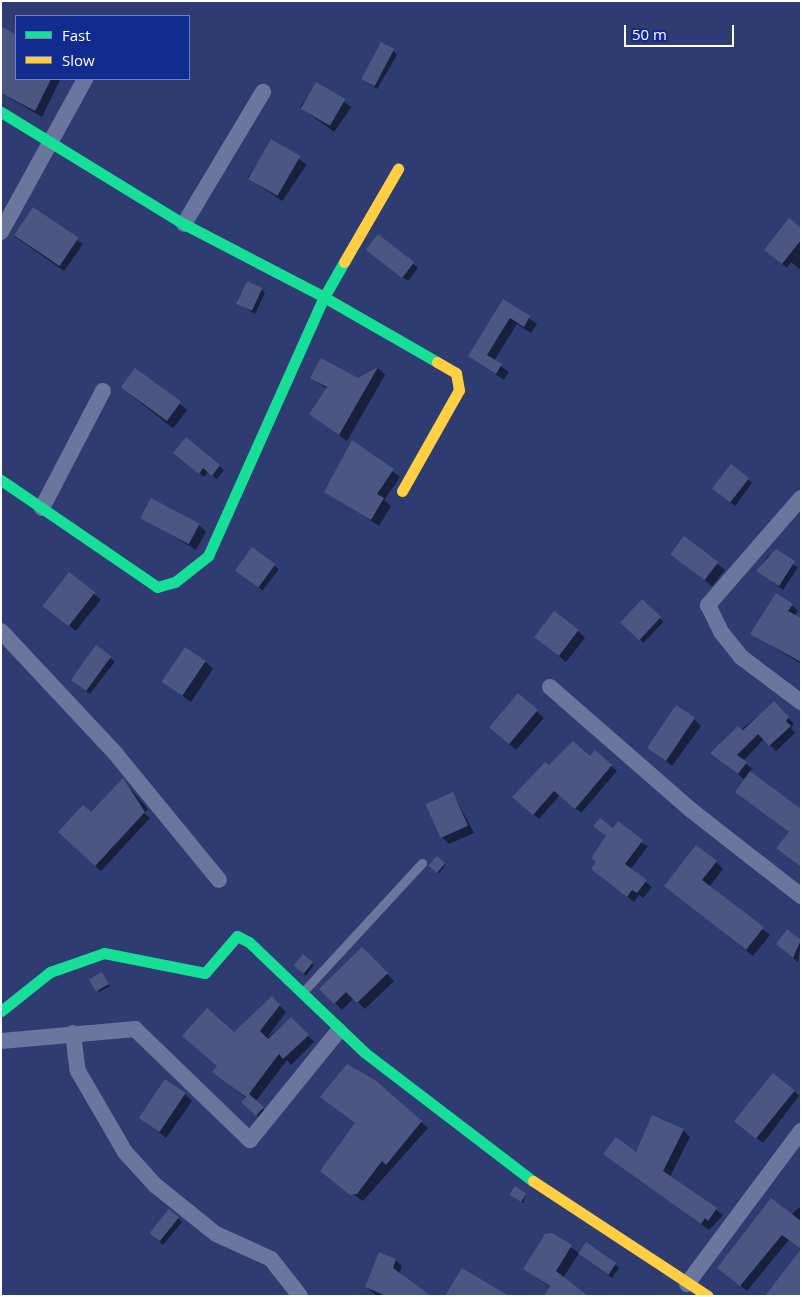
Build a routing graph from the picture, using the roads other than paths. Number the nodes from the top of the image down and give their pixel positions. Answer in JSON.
{"nodes":[{"id":1,"x":84,"y":80,"type":"edge"},
{"id":2,"x":263,"y":92,"type":"dead end"},
{"id":3,"x":1,"y":112,"type":"edge"},
{"id":4,"x":48,"y":140,"type":"junction"},
{"id":5,"x":398,"y":168,"type":"dead end"},
{"id":6,"x":184,"y":224,"type":"junction"},
{"id":7,"x":1,"y":232,"type":"edge"},
{"id":8,"x":324,"y":297,"type":"junction"},
{"id":9,"x":103,"y":391,"type":"dead end"},
{"id":10,"x":2,"y":483,"type":"edge"},
{"id":11,"x":402,"y":491,"type":"dead end"},
{"id":12,"x":801,"y":498,"type":"edge"},
{"id":13,"x":42,"y":508,"type":"junction"},
{"id":14,"x":1,"y":631,"type":"edge"},
{"id":15,"x":550,"y":687,"type":"dead end"},
{"id":16,"x":801,"y":702,"type":"edge"},
{"id":17,"x":422,"y":863,"type":"dead end"},
{"id":18,"x":219,"y":880,"type":"dead end"},
{"id":19,"x":801,"y":896,"type":"edge"},
{"id":20,"x":302,"y":993,"type":"junction"},
{"id":21,"x":1,"y":1011,"type":"edge"},
{"id":22,"x":340,"y":1030,"type":"junction"},
{"id":23,"x":73,"y":1033,"type":"junction"},
{"id":24,"x":1,"y":1041,"type":"edge"},
{"id":25,"x":801,"y":1131,"type":"edge"},
{"id":26,"x":688,"y":1284,"type":"junction"},
{"id":27,"x":300,"y":1296,"type":"edge"},
{"id":28,"x":708,"y":1296,"type":"edge"}],
"edges":[{"from":1,"to":4,"type":"street"},
{"from":2,"to":6,"type":"street"},
{"from":3,"to":4,"type":"street"},
{"from":4,"to":6,"type":"street"},
{"from":4,"to":7,"type":"street"},
{"from":5,"to":8,"type":"street"},
{"from":6,"to":8,"type":"street"},
{"from":8,"to":11,"type":"street"},
{"from":8,"to":13,"type":"street"},
{"from":9,"to":13,"type":"street"},
{"from":10,"to":13,"type":"street"},
{"from":12,"to":16,"type":"street"},
{"from":14,"to":18,"type":"street"},
{"from":15,"to":19,"type":"street"},
{"from":17,"to":20,"type":"lane"},
{"from":20,"to":21,"type":"street"},
{"from":20,"to":22,"type":"street"},
{"from":22,"to":23,"type":"street"},
{"from":22,"to":26,"type":"street"},
{"from":23,"to":24,"type":"street"},
{"from":23,"to":27,"type":"street"},
{"from":25,"to":26,"type":"street"},
{"from":26,"to":28,"type":"street"}]}
